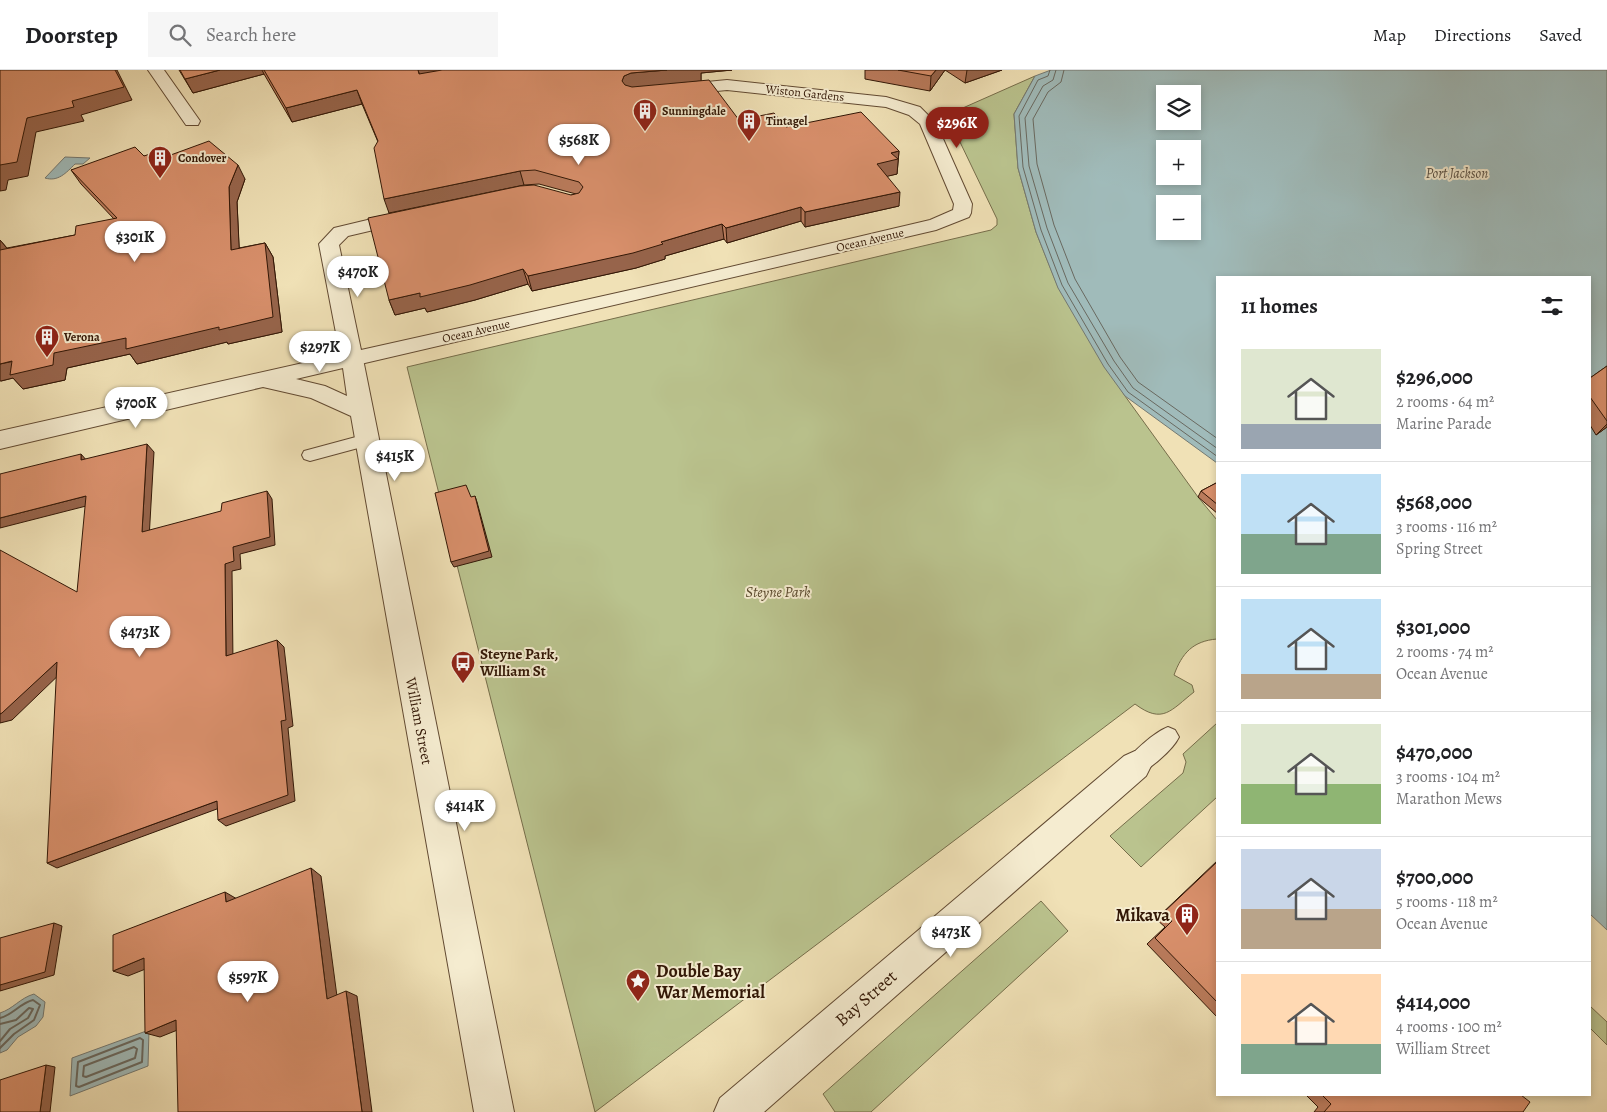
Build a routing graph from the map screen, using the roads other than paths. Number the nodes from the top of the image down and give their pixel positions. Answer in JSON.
{"nodes":[{"id":1,"x":156,"y":70,"type":"edge"},
{"id":2,"x":662,"y":91,"type":"edge"},
{"id":3,"x":192,"y":121,"type":"dead end"},
{"id":4,"x":420,"y":214,"type":"edge"},
{"id":5,"x":951,"y":219,"type":"joint"},
{"id":6,"x":352,"y":359,"type":"junction"},
{"id":7,"x":262,"y":381,"type":"junction"},
{"id":8,"x":365,"y":426,"type":"junction"},
{"id":9,"x":0,"y":440,"type":"edge"},
{"id":10,"x":310,"y":455,"type":"dead end"},
{"id":11,"x":1168,"y":737,"type":"dead end"},
{"id":12,"x":1135,"y":766,"type":"joint"},
{"id":13,"x":494,"y":1112,"type":"edge"},
{"id":14,"x":734,"y":1112,"type":"edge"}],
"edges":[{"from":1,"to":3,"type":"street"},
{"from":2,"to":5,"type":"street","name":"Wiston Gardens"},
{"from":4,"to":6,"type":"street","name":"William Street"},
{"from":5,"to":6,"type":"street","name":"Ocean Avenue"},
{"from":6,"to":7,"type":"street","name":"Ocean Avenue"},
{"from":6,"to":8,"type":"street","name":"William Street"},
{"from":7,"to":8,"type":"street"},
{"from":7,"to":9,"type":"street","name":"Ocean Avenue"},
{"from":8,"to":10,"type":"lane"},
{"from":8,"to":13,"type":"street","name":"William Street"},
{"from":11,"to":12,"type":"lane"},
{"from":12,"to":14,"type":"street","name":"Bay Street"}]}
